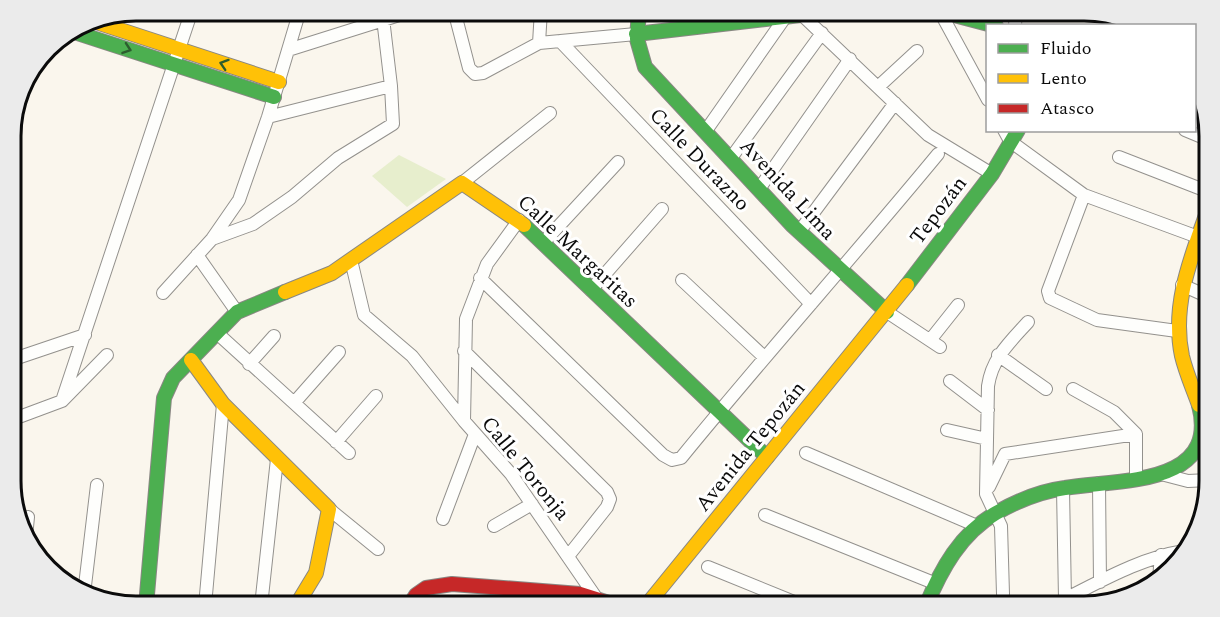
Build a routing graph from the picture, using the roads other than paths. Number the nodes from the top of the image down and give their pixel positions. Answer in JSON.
{"nodes":[{"id":1,"x":188,"y":21,"type":"edge"},
{"id":2,"x":297,"y":21,"type":"edge"},
{"id":3,"x":367,"y":21,"type":"edge"},
{"id":4,"x":384,"y":21,"type":"edge"},
{"id":5,"x":457,"y":21,"type":"edge"},
{"id":6,"x":540,"y":21,"type":"edge"},
{"id":7,"x":638,"y":21,"type":"edge"},
{"id":8,"x":717,"y":21,"type":"edge"},
{"id":9,"x":740,"y":21,"type":"edge"},
{"id":10,"x":781,"y":21,"type":"edge"},
{"id":11,"x":809,"y":21,"type":"edge"},
{"id":12,"x":944,"y":21,"type":"edge"},
{"id":13,"x":106,"y":25,"type":"edge"},
{"id":14,"x":717,"y":25,"type":"junction"},
{"id":15,"x":822,"y":33,"type":"junction"},
{"id":16,"x":636,"y":34,"type":"junction"},
{"id":17,"x":81,"y":35,"type":"edge"},
{"id":18,"x":560,"y":41,"type":"junction"},
{"id":19,"x":539,"y":43,"type":"junction"},
{"id":20,"x":179,"y":50,"type":"junction"},
{"id":21,"x":288,"y":50,"type":"junction"},
{"id":22,"x":917,"y":51,"type":"dead end"},
{"id":23,"x":850,"y":59,"type":"junction"},
{"id":24,"x":174,"y":66,"type":"junction"},
{"id":25,"x":279,"y":82,"type":"junction"},
{"id":26,"x":391,"y":86,"type":"junction"},
{"id":27,"x":878,"y":87,"type":"junction"},
{"id":28,"x":274,"y":97,"type":"junction"},
{"id":29,"x":986,"y":98,"type":"edge"},
{"id":30,"x":895,"y":103,"type":"junction"},
{"id":31,"x":550,"y":112,"type":"dead end"},
{"id":32,"x":268,"y":117,"type":"junction"},
{"id":33,"x":705,"y":132,"type":"junction"},
{"id":34,"x":1010,"y":134,"type":"edge"},
{"id":35,"x":938,"y":154,"type":"dead end"},
{"id":36,"x":1119,"y":157,"type":"dead end"},
{"id":37,"x":731,"y":158,"type":"junction"},
{"id":38,"x":618,"y":162,"type":"dead end"},
{"id":39,"x":992,"y":174,"type":"junction"},
{"id":40,"x":462,"y":183,"type":"junction"},
{"id":41,"x":1199,"y":188,"type":"edge"},
{"id":42,"x":759,"y":189,"type":"junction"},
{"id":43,"x":1084,"y":195,"type":"junction"},
{"id":44,"x":662,"y":209,"type":"dead end"},
{"id":45,"x":519,"y":220,"type":"junction"},
{"id":46,"x":799,"y":232,"type":"junction"},
{"id":47,"x":1198,"y":237,"type":"joint"},
{"id":48,"x":212,"y":239,"type":"junction"},
{"id":49,"x":544,"y":242,"type":"junction"},
{"id":50,"x":197,"y":255,"type":"junction"},
{"id":51,"x":351,"y":260,"type":"junction"},
{"id":52,"x":840,"y":273,"type":"junction"},
{"id":53,"x":480,"y":278,"type":"junction"},
{"id":54,"x":682,"y":280,"type":"dead end"},
{"id":55,"x":1182,"y":285,"type":"junction"},
{"id":56,"x":591,"y":290,"type":"junction"},
{"id":57,"x":163,"y":292,"type":"dead end"},
{"id":58,"x":1199,"y":293,"type":"edge"},
{"id":59,"x":811,"y":304,"type":"junction"},
{"id":60,"x":958,"y":305,"type":"dead end"},
{"id":61,"x":237,"y":312,"type":"junction"},
{"id":62,"x":887,"y":312,"type":"junction"},
{"id":63,"x":1028,"y":322,"type":"dead end"},
{"id":64,"x":1177,"y":331,"type":"junction"},
{"id":65,"x":217,"y":333,"type":"junction"},
{"id":66,"x":85,"y":335,"type":"junction"},
{"id":67,"x":274,"y":336,"type":"dead end"},
{"id":68,"x":464,"y":351,"type":"junction"},
{"id":69,"x":339,"y":352,"type":"dead end"},
{"id":70,"x":107,"y":355,"type":"dead end"},
{"id":71,"x":998,"y":355,"type":"junction"},
{"id":72,"x":763,"y":356,"type":"junction"},
{"id":73,"x":21,"y":357,"type":"edge"},
{"id":74,"x":191,"y":360,"type":"junction"},
{"id":75,"x":249,"y":364,"type":"junction"},
{"id":76,"x":950,"y":381,"type":"dead end"},
{"id":77,"x":1046,"y":389,"type":"dead end"},
{"id":78,"x":1073,"y":389,"type":"dead end"},
{"id":79,"x":376,"y":396,"type":"dead end"},
{"id":80,"x":62,"y":401,"type":"junction"},
{"id":81,"x":294,"y":403,"type":"junction"},
{"id":82,"x":223,"y":404,"type":"junction"},
{"id":83,"x":988,"y":410,"type":"junction"},
{"id":84,"x":718,"y":412,"type":"junction"},
{"id":85,"x":1199,"y":412,"type":"edge"},
{"id":86,"x":21,"y":416,"type":"edge"},
{"id":87,"x":464,"y":421,"type":"junction"},
{"id":88,"x":946,"y":430,"type":"dead end"},
{"id":89,"x":475,"y":434,"type":"junction"},
{"id":90,"x":1136,"y":434,"type":"junction"},
{"id":91,"x":987,"y":439,"type":"junction"},
{"id":92,"x":336,"y":442,"type":"junction"},
{"id":93,"x":1199,"y":446,"type":"edge"},
{"id":94,"x":349,"y":453,"type":"dead end"},
{"id":95,"x":806,"y":453,"type":"dead end"},
{"id":96,"x":767,"y":457,"type":"junction"},
{"id":97,"x":277,"y":459,"type":"junction"},
{"id":98,"x":1161,"y":474,"type":"junction"},
{"id":99,"x":1136,"y":477,"type":"junction"},
{"id":100,"x":1199,"y":480,"type":"edge"},
{"id":101,"x":1099,"y":483,"type":"junction"},
{"id":102,"x":97,"y":485,"type":"dead end"},
{"id":103,"x":1063,"y":489,"type":"junction"},
{"id":104,"x":986,"y":494,"type":"junction"},
{"id":105,"x":532,"y":504,"type":"junction"},
{"id":106,"x":329,"y":509,"type":"junction"},
{"id":107,"x":996,"y":514,"type":"junction"},
{"id":108,"x":765,"y":515,"type":"dead end"},
{"id":109,"x":443,"y":519,"type":"dead end"},
{"id":110,"x":494,"y":526,"type":"dead end"},
{"id":111,"x":978,"y":526,"type":"junction"},
{"id":112,"x":378,"y":549,"type":"dead end"},
{"id":113,"x":1173,"y":553,"type":"edge"},
{"id":114,"x":569,"y":555,"type":"junction"},
{"id":115,"x":1161,"y":555,"type":"junction"},
{"id":116,"x":708,"y":567,"type":"dead end"},
{"id":117,"x":1160,"y":567,"type":"edge"},
{"id":118,"x":1100,"y":582,"type":"junction"},
{"id":119,"x":934,"y":583,"type":"junction"},
{"id":120,"x":85,"y":584,"type":"edge"},
{"id":121,"x":1003,"y":594,"type":"dead end"},
{"id":122,"x":147,"y":596,"type":"edge"},
{"id":123,"x":206,"y":596,"type":"edge"},
{"id":124,"x":262,"y":596,"type":"edge"},
{"id":125,"x":306,"y":596,"type":"edge"},
{"id":126,"x":414,"y":596,"type":"edge"},
{"id":127,"x":534,"y":596,"type":"edge"},
{"id":128,"x":595,"y":596,"type":"edge"},
{"id":129,"x":654,"y":596,"type":"edge"},
{"id":130,"x":779,"y":596,"type":"edge"},
{"id":131,"x":929,"y":596,"type":"edge"},
{"id":132,"x":1062,"y":596,"type":"edge"},
{"id":133,"x":1075,"y":596,"type":"edge"}],
"edges":[{"from":1,"to":20,"type":"street"},
{"from":2,"to":21,"type":"street"},
{"from":3,"to":21,"type":"street"},
{"from":4,"to":26,"type":"street"},
{"from":5,"to":19,"type":"street"},
{"from":6,"to":19,"type":"street"},
{"from":7,"to":16,"type":"street"},
{"from":8,"to":14,"type":"street"},
{"from":9,"to":14,"type":"street"},
{"from":10,"to":33,"type":"street"},
{"from":11,"to":15,"type":"street"},
{"from":12,"to":29,"type":"street"},
{"from":13,"to":20,"type":"street"},
{"from":14,"to":16,"type":"street"},
{"from":15,"to":23,"type":"street"},
{"from":15,"to":37,"type":"street"},
{"from":16,"to":18,"type":"street"},
{"from":16,"to":33,"type":"street","name":"Avenida Lima"},
{"from":17,"to":24,"type":"street","one_way":true},
{"from":18,"to":19,"type":"street"},
{"from":18,"to":59,"type":"street","name":"Calle Durazno"},
{"from":20,"to":24,"type":"street"},
{"from":25,"to":20,"type":"street","one_way":true},
{"from":21,"to":25,"type":"street"},
{"from":22,"to":27,"type":"street"},
{"from":23,"to":27,"type":"street"},
{"from":23,"to":42,"type":"street"},
{"from":24,"to":28,"type":"street"},
{"from":24,"to":66,"type":"street"},
{"from":25,"to":28,"type":"street"},
{"from":26,"to":32,"type":"street"},
{"from":26,"to":48,"type":"street"},
{"from":27,"to":30,"type":"street"},
{"from":28,"to":32,"type":"street"},
{"from":30,"to":39,"type":"street"},
{"from":30,"to":46,"type":"street"},
{"from":31,"to":40,"type":"street"},
{"from":32,"to":48,"type":"street"},
{"from":33,"to":37,"type":"street","name":"Avenida Lima"},
{"from":34,"to":39,"type":"street","name":"Tepozán"},
{"from":34,"to":43,"type":"street"},
{"from":35,"to":52,"type":"street"},
{"from":36,"to":41,"type":"street"},
{"from":37,"to":42,"type":"street","name":"Avenida Lima"},
{"from":38,"to":49,"type":"street"},
{"from":39,"to":62,"type":"street","name":"Tepozán"},
{"from":40,"to":45,"type":"street","name":"Calle Margaritas"},
{"from":40,"to":51,"type":"street"},
{"from":42,"to":46,"type":"street","name":"Avenida Lima"},
{"from":43,"to":47,"type":"street"},
{"from":43,"to":64,"type":"street"},
{"from":44,"to":56,"type":"street"},
{"from":45,"to":49,"type":"street","name":"Calle Margaritas"},
{"from":45,"to":53,"type":"street","name":"Calle Toronja"},
{"from":46,"to":52,"type":"street","name":"Avenida Lima"},
{"from":47,"to":55,"type":"street"},
{"from":48,"to":50,"type":"street"},
{"from":49,"to":56,"type":"street","name":"Calle Margaritas"},
{"from":50,"to":57,"type":"street"},
{"from":50,"to":61,"type":"street"},
{"from":51,"to":61,"type":"street"},
{"from":51,"to":87,"type":"street"},
{"from":52,"to":59,"type":"street"},
{"from":52,"to":62,"type":"street","name":"Avenida Lima"},
{"from":53,"to":68,"type":"street","name":"Calle Toronja"},
{"from":53,"to":84,"type":"street"},
{"from":54,"to":72,"type":"street"},
{"from":55,"to":58,"type":"street"},
{"from":55,"to":64,"type":"street"},
{"from":56,"to":84,"type":"street","name":"Calle Margaritas"},
{"from":59,"to":72,"type":"street"},
{"from":60,"to":62,"type":"street","name":"Avenida Lima"},
{"from":61,"to":65,"type":"street"},
{"from":62,"to":96,"type":"street","name":"Avenida Tepozán"},
{"from":63,"to":71,"type":"street"},
{"from":64,"to":85,"type":"street"},
{"from":65,"to":74,"type":"street"},
{"from":65,"to":75,"type":"street"},
{"from":66,"to":73,"type":"street"},
{"from":66,"to":80,"type":"street"},
{"from":67,"to":75,"type":"street"},
{"from":68,"to":87,"type":"street","name":"Calle Toronja"},
{"from":68,"to":114,"type":"street"},
{"from":69,"to":81,"type":"street"},
{"from":70,"to":80,"type":"street"},
{"from":71,"to":77,"type":"street"},
{"from":71,"to":83,"type":"street"},
{"from":72,"to":84,"type":"street"},
{"from":74,"to":82,"type":"street"},
{"from":74,"to":122,"type":"street"},
{"from":75,"to":81,"type":"street"},
{"from":76,"to":83,"type":"street"},
{"from":78,"to":90,"type":"street"},
{"from":79,"to":92,"type":"street"},
{"from":80,"to":86,"type":"street"},
{"from":81,"to":92,"type":"street"},
{"from":82,"to":97,"type":"street"},
{"from":82,"to":123,"type":"street"},
{"from":83,"to":91,"type":"street"},
{"from":84,"to":96,"type":"street","name":"Calle Margaritas"},
{"from":87,"to":89,"type":"street","name":"Calle Toronja"},
{"from":88,"to":91,"type":"street"},
{"from":89,"to":105,"type":"street","name":"Calle Toronja"},
{"from":89,"to":109,"type":"street"},
{"from":90,"to":99,"type":"street"},
{"from":90,"to":104,"type":"street"},
{"from":91,"to":104,"type":"street"},
{"from":92,"to":94,"type":"street"},
{"from":93,"to":98,"type":"street"},
{"from":95,"to":111,"type":"street"},
{"from":96,"to":129,"type":"street","name":"Avenida Tepozán"},
{"from":97,"to":106,"type":"street"},
{"from":97,"to":124,"type":"street"},
{"from":98,"to":99,"type":"street"},
{"from":98,"to":100,"type":"street"},
{"from":99,"to":101,"type":"street"},
{"from":101,"to":103,"type":"street"},
{"from":101,"to":118,"type":"street"},
{"from":102,"to":120,"type":"street"},
{"from":103,"to":107,"type":"street"},
{"from":103,"to":132,"type":"street"},
{"from":104,"to":107,"type":"street"},
{"from":105,"to":110,"type":"street"},
{"from":105,"to":114,"type":"street","name":"Calle Toronja"},
{"from":106,"to":112,"type":"street"},
{"from":106,"to":125,"type":"street"},
{"from":107,"to":111,"type":"street"},
{"from":107,"to":121,"type":"street"},
{"from":108,"to":119,"type":"street"},
{"from":111,"to":119,"type":"street"},
{"from":113,"to":115,"type":"street"},
{"from":114,"to":128,"type":"street","name":"Calle Toronja"},
{"from":115,"to":117,"type":"street"},
{"from":115,"to":118,"type":"street"},
{"from":116,"to":130,"type":"street"},
{"from":118,"to":133,"type":"street"},
{"from":119,"to":131,"type":"street"},
{"from":126,"to":127,"type":"street"}]}
